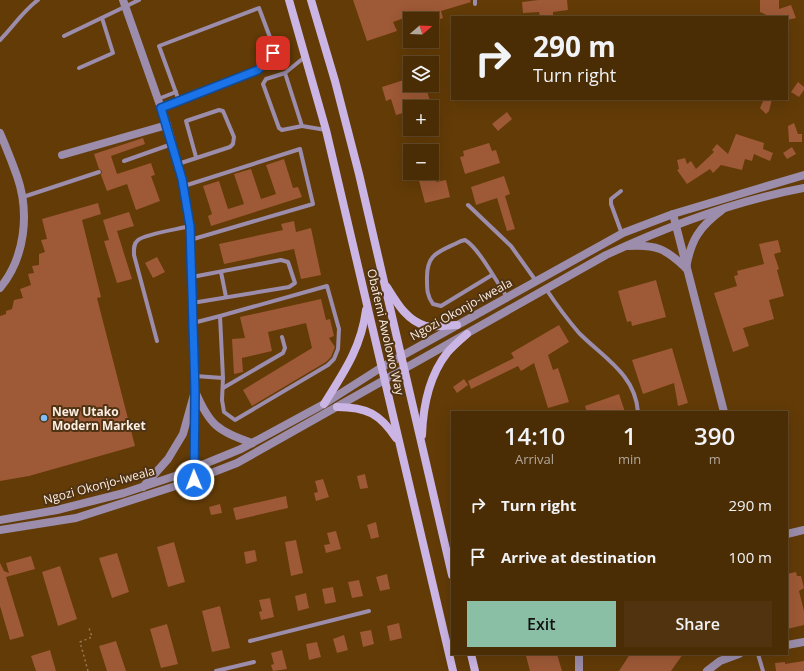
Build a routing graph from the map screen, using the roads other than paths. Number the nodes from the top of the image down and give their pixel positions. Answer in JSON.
{"nodes":[{"id":1,"x":38,"y":0,"type":"edge"},
{"id":2,"x":139,"y":0,"type":"edge"},
{"id":3,"x":289,"y":0,"type":"edge"},
{"id":4,"x":311,"y":0,"type":"edge"},
{"id":5,"x":124,"y":3,"type":"edge"},
{"id":6,"x":102,"y":18,"type":"junction"},
{"id":7,"x":64,"y":36,"type":"dead end"},
{"id":8,"x":0,"y":40,"type":"edge"},
{"id":9,"x":306,"y":55,"type":"junction"},
{"id":10,"x":79,"y":68,"type":"dead end"},
{"id":11,"x":285,"y":73,"type":"junction"},
{"id":12,"x":176,"y":92,"type":"junction"},
{"id":13,"x":157,"y":99,"type":"junction"},
{"id":14,"x":179,"y":101,"type":"junction"},
{"id":15,"x":161,"y":108,"type":"junction"},
{"id":16,"x":167,"y":125,"type":"junction"},
{"id":17,"x":302,"y":126,"type":"junction"},
{"id":18,"x":326,"y":130,"type":"junction"},
{"id":19,"x":0,"y":133,"type":"edge"},
{"id":20,"x":172,"y":144,"type":"junction"},
{"id":21,"x":62,"y":154,"type":"dead end"},
{"id":22,"x":196,"y":158,"type":"junction"},
{"id":23,"x":124,"y":161,"type":"dead end"},
{"id":24,"x":178,"y":164,"type":"junction"},
{"id":25,"x":99,"y":172,"type":"dead end"},
{"id":26,"x":804,"y":175,"type":"edge"},
{"id":27,"x":183,"y":186,"type":"junction"},
{"id":28,"x":804,"y":188,"type":"edge"},
{"id":29,"x":621,"y":192,"type":"dead end"},
{"id":30,"x":23,"y":197,"type":"junction"},
{"id":31,"x":468,"y":205,"type":"dead end"},
{"id":32,"x":730,"y":205,"type":"junction"},
{"id":33,"x":673,"y":214,"type":"junction"},
{"id":34,"x":676,"y":224,"type":"junction"},
{"id":35,"x":190,"y":226,"type":"junction"},
{"id":36,"x":622,"y":234,"type":"junction"},
{"id":37,"x":190,"y":240,"type":"junction"},
{"id":38,"x":624,"y":246,"type":"junction"},
{"id":39,"x":686,"y":268,"type":"junction"},
{"id":40,"x":221,"y":272,"type":"junction"},
{"id":41,"x":492,"y":275,"type":"junction"},
{"id":42,"x":192,"y":277,"type":"junction"},
{"id":43,"x":383,"y":281,"type":"junction"},
{"id":44,"x":536,"y":281,"type":"junction"},
{"id":45,"x":0,"y":288,"type":"edge"},
{"id":46,"x":546,"y":288,"type":"junction"},
{"id":47,"x":226,"y":297,"type":"junction"},
{"id":48,"x":507,"y":297,"type":"junction"},
{"id":49,"x":192,"y":302,"type":"junction"},
{"id":50,"x":367,"y":305,"type":"junction"},
{"id":51,"x":220,"y":316,"type":"junction"},
{"id":52,"x":193,"y":323,"type":"junction"},
{"id":53,"x":457,"y":325,"type":"junction"},
{"id":54,"x":467,"y":334,"type":"junction"},
{"id":55,"x":282,"y":337,"type":"dead end"},
{"id":56,"x":157,"y":341,"type":"dead end"},
{"id":57,"x":401,"y":356,"type":"junction"},
{"id":58,"x":382,"y":367,"type":"junction"},
{"id":59,"x":405,"y":368,"type":"junction"},
{"id":60,"x":194,"y":376,"type":"junction"},
{"id":61,"x":223,"y":378,"type":"junction"},
{"id":62,"x":385,"y":379,"type":"junction"},
{"id":63,"x":223,"y":388,"type":"junction"},
{"id":64,"x":195,"y":391,"type":"junction"},
{"id":65,"x":324,"y":404,"type":"junction"},
{"id":66,"x":337,"y":407,"type":"junction"},
{"id":67,"x":638,"y":411,"type":"edge"},
{"id":68,"x":724,"y":411,"type":"edge"},
{"id":69,"x":399,"y":441,"type":"junction"},
{"id":70,"x":252,"y":443,"type":"junction"},
{"id":71,"x":422,"y":446,"type":"junction"},
{"id":72,"x":194,"y":468,"type":"junction"},
{"id":73,"x":194,"y":480,"type":"junction"},
{"id":74,"x":143,"y":487,"type":"junction"},
{"id":75,"x":0,"y":520,"type":"edge"},
{"id":76,"x":1,"y":530,"type":"edge"},
{"id":77,"x":804,"y":530,"type":"edge"},
{"id":78,"x":789,"y":532,"type":"edge"},
{"id":79,"x":451,"y":571,"type":"edge"},
{"id":80,"x":369,"y":611,"type":"dead end"},
{"id":81,"x":250,"y":641,"type":"dead end"},
{"id":82,"x":804,"y":642,"type":"edge"},
{"id":83,"x":788,"y":645,"type":"edge"},
{"id":84,"x":471,"y":655,"type":"edge"},
{"id":85,"x":579,"y":655,"type":"edge"},
{"id":86,"x":736,"y":655,"type":"edge"},
{"id":87,"x":758,"y":655,"type":"edge"},
{"id":88,"x":254,"y":662,"type":"dead end"},
{"id":89,"x":577,"y":670,"type":"edge"},
{"id":90,"x":216,"y":671,"type":"edge"},
{"id":91,"x":452,"y":671,"type":"edge"},
{"id":92,"x":475,"y":671,"type":"edge"},
{"id":93,"x":707,"y":671,"type":"edge"},
{"id":94,"x":763,"y":671,"type":"edge"}],
"edges":[{"from":1,"to":8,"type":"lane"},
{"from":2,"to":5,"type":"lane"},
{"from":3,"to":9,"type":"main road","name":"Obafemi Awolowo Way"},
{"from":4,"to":43,"type":"main road","name":"Obafemi Awolowo Way"},
{"from":5,"to":6,"type":"lane"},
{"from":5,"to":13,"type":"street"},
{"from":6,"to":7,"type":"lane"},
{"from":6,"to":10,"type":"lane"},
{"from":9,"to":11,"type":"lane"},
{"from":9,"to":18,"type":"main road","name":"Obafemi Awolowo Way"},
{"from":11,"to":17,"type":"lane"},
{"from":11,"to":17,"type":"lane"},
{"from":12,"to":13,"type":"lane"},
{"from":12,"to":14,"type":"lane"},
{"from":12,"to":14,"type":"lane"},
{"from":13,"to":15,"type":"street"},
{"from":14,"to":15,"type":"lane"},
{"from":15,"to":16,"type":"street"},
{"from":16,"to":20,"type":"street"},
{"from":16,"to":21,"type":"street"},
{"from":17,"to":18,"type":"lane"},
{"from":18,"to":50,"type":"main road","name":"Obafemi Awolowo Way"},
{"from":19,"to":30,"type":"street"},
{"from":20,"to":23,"type":"lane"},
{"from":20,"to":24,"type":"street"},
{"from":22,"to":22,"type":"lane"},
{"from":22,"to":24,"type":"lane"},
{"from":24,"to":27,"type":"street"},
{"from":25,"to":30,"type":"lane"},
{"from":26,"to":33,"type":"street","name":"Ngozi Okonjo-Iweala"},
{"from":27,"to":35,"type":"street"},
{"from":27,"to":37,"type":"lane"},
{"from":28,"to":32,"type":"street","name":"Ngozi Okonjo-Iweala"},
{"from":29,"to":36,"type":"lane"},
{"from":30,"to":45,"type":"street"},
{"from":31,"to":44,"type":"lane"},
{"from":32,"to":34,"type":"street","name":"Ngozi Okonjo-Iweala"},
{"from":32,"to":39,"type":"street"},
{"from":33,"to":34,"type":"street"},
{"from":33,"to":36,"type":"street","name":"Ngozi Okonjo-Iweala"},
{"from":34,"to":38,"type":"street","name":"Ngozi Okonjo-Iweala"},
{"from":34,"to":39,"type":"street"},
{"from":35,"to":37,"type":"street"},
{"from":35,"to":56,"type":"lane"},
{"from":36,"to":44,"type":"street","name":"Ngozi Okonjo-Iweala"},
{"from":37,"to":42,"type":"street"},
{"from":38,"to":39,"type":"street"},
{"from":38,"to":46,"type":"street","name":"Ngozi Okonjo-Iweala"},
{"from":39,"to":68,"type":"street"},
{"from":40,"to":42,"type":"lane"},
{"from":40,"to":47,"type":"lane"},
{"from":40,"to":47,"type":"lane"},
{"from":41,"to":41,"type":"lane"},
{"from":41,"to":48,"type":"lane"},
{"from":42,"to":49,"type":"street"},
{"from":43,"to":53,"type":"main road"},
{"from":43,"to":57,"type":"main road","name":"Obafemi Awolowo Way"},
{"from":44,"to":48,"type":"street","name":"Ngozi Okonjo-Iweala"},
{"from":46,"to":54,"type":"street","name":"Ngozi Okonjo-Iweala"},
{"from":46,"to":67,"type":"lane"},
{"from":47,"to":49,"type":"lane"},
{"from":48,"to":53,"type":"street","name":"Ngozi Okonjo-Iweala"},
{"from":49,"to":52,"type":"street"},
{"from":50,"to":58,"type":"main road","name":"Obafemi Awolowo Way"},
{"from":50,"to":65,"type":"main road"},
{"from":51,"to":52,"type":"lane"},
{"from":51,"to":61,"type":"lane"},
{"from":51,"to":63,"type":"lane"},
{"from":52,"to":60,"type":"street"},
{"from":53,"to":57,"type":"street","name":"Ngozi Okonjo-Iweala"},
{"from":54,"to":59,"type":"street","name":"Ngozi Okonjo-Iweala"},
{"from":54,"to":71,"type":"main road"},
{"from":55,"to":63,"type":"lane"},
{"from":57,"to":58,"type":"street","name":"Ngozi Okonjo-Iweala"},
{"from":57,"to":59,"type":"main road","name":"Obafemi Awolowo Way"},
{"from":58,"to":62,"type":"main road","name":"Obafemi Awolowo Way"},
{"from":58,"to":65,"type":"street","name":"Ngozi Okonjo-Iweala"},
{"from":59,"to":62,"type":"street","name":"Ngozi Okonjo-Iweala"},
{"from":59,"to":71,"type":"main road","name":"Obafemi Awolowo Way"},
{"from":60,"to":61,"type":"lane"},
{"from":60,"to":64,"type":"street"},
{"from":61,"to":63,"type":"lane"},
{"from":62,"to":66,"type":"street","name":"Ngozi Okonjo-Iweala"},
{"from":62,"to":69,"type":"main road","name":"Obafemi Awolowo Way"},
{"from":64,"to":70,"type":"street"},
{"from":64,"to":72,"type":"street"},
{"from":64,"to":74,"type":"street"},
{"from":65,"to":70,"type":"street","name":"Ngozi Okonjo-Iweala"},
{"from":66,"to":69,"type":"main road"},
{"from":66,"to":73,"type":"street","name":"Ngozi Okonjo-Iweala"},
{"from":69,"to":91,"type":"main road","name":"Obafemi Awolowo Way"},
{"from":70,"to":72,"type":"street","name":"Ngozi Okonjo-Iweala"},
{"from":71,"to":79,"type":"main road","name":"Obafemi Awolowo Way"},
{"from":72,"to":73,"type":"street"},
{"from":72,"to":74,"type":"street","name":"Ngozi Okonjo-Iweala"},
{"from":73,"to":76,"type":"street","name":"Ngozi Okonjo-Iweala"},
{"from":74,"to":75,"type":"street","name":"Ngozi Okonjo-Iweala"},
{"from":77,"to":78,"type":"street"},
{"from":80,"to":81,"type":"lane"},
{"from":82,"to":83,"type":"street"},
{"from":84,"to":92,"type":"main road"},
{"from":85,"to":89,"type":"street"},
{"from":86,"to":93,"type":"street"},
{"from":87,"to":94,"type":"lane"},
{"from":88,"to":90,"type":"lane"}]}
